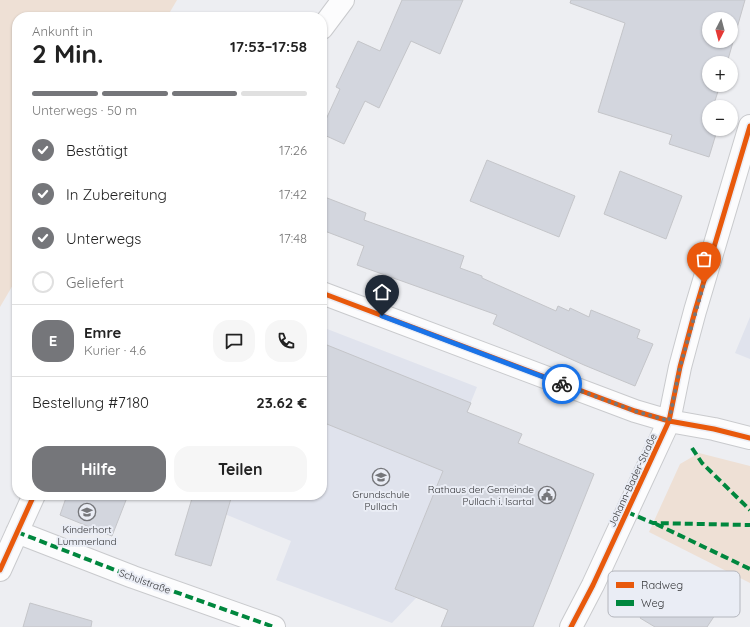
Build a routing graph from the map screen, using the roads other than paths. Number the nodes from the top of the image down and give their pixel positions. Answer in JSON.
{"nodes":[{"id":1,"x":343,"y":0,"type":"edge"},
{"id":2,"x":327,"y":21,"type":"edge"},
{"id":3,"x":750,"y":126,"type":"edge"},
{"id":4,"x":327,"y":295,"type":"edge"},
{"id":5,"x":669,"y":421,"type":"junction"},
{"id":6,"x":750,"y":438,"type":"edge"},
{"id":7,"x":32,"y":500,"type":"edge"},
{"id":8,"x":17,"y":532,"type":"junction"},
{"id":9,"x":0,"y":570,"type":"edge"},
{"id":10,"x":274,"y":627,"type":"edge"},
{"id":11,"x":571,"y":627,"type":"edge"}],
"edges":[{"from":1,"to":2,"type":"street"},
{"from":3,"to":5,"type":"street","name":"Johann-Bader-Straße"},
{"from":4,"to":5,"type":"street"},
{"from":5,"to":6,"type":"street"},
{"from":5,"to":11,"type":"street","name":"Johann-Bader-Straße"},
{"from":7,"to":8,"type":"street"},
{"from":8,"to":9,"type":"street"},
{"from":8,"to":10,"type":"street","name":"Schulstraße"}]}
